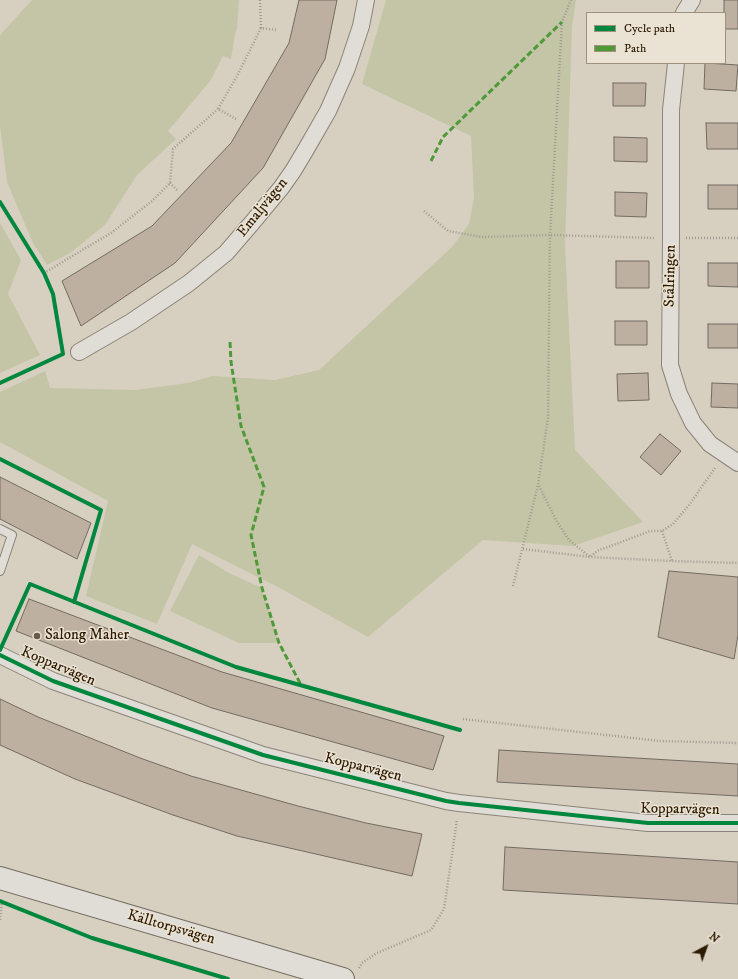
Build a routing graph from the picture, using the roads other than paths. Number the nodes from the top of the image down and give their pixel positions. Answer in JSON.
{"nodes":[{"id":1,"x":366,"y":0,"type":"edge"},
{"id":2,"x":692,"y":0,"type":"edge"},
{"id":3,"x":685,"y":12,"type":"edge"},
{"id":4,"x":676,"y":64,"type":"edge"},
{"id":5,"x":79,"y":352,"type":"dead end"},
{"id":6,"x":738,"y":463,"type":"edge"},
{"id":7,"x":0,"y":529,"type":"edge"},
{"id":8,"x":0,"y":571,"type":"edge"},
{"id":9,"x":0,"y":655,"type":"edge"},
{"id":10,"x":738,"y":823,"type":"edge"},
{"id":11,"x":0,"y":878,"type":"edge"},
{"id":12,"x":349,"y":975,"type":"edge"}],
"edges":[{"from":1,"to":5,"type":"street","name":"Emaljvägen"},
{"from":2,"to":3,"type":"street"},
{"from":4,"to":6,"type":"street","name":"Stålringen"},
{"from":7,"to":8,"type":"lane"},
{"from":9,"to":10,"type":"street","name":"Kopparvägen"},
{"from":11,"to":12,"type":"street","name":"Källtorpsvägen"}]}
